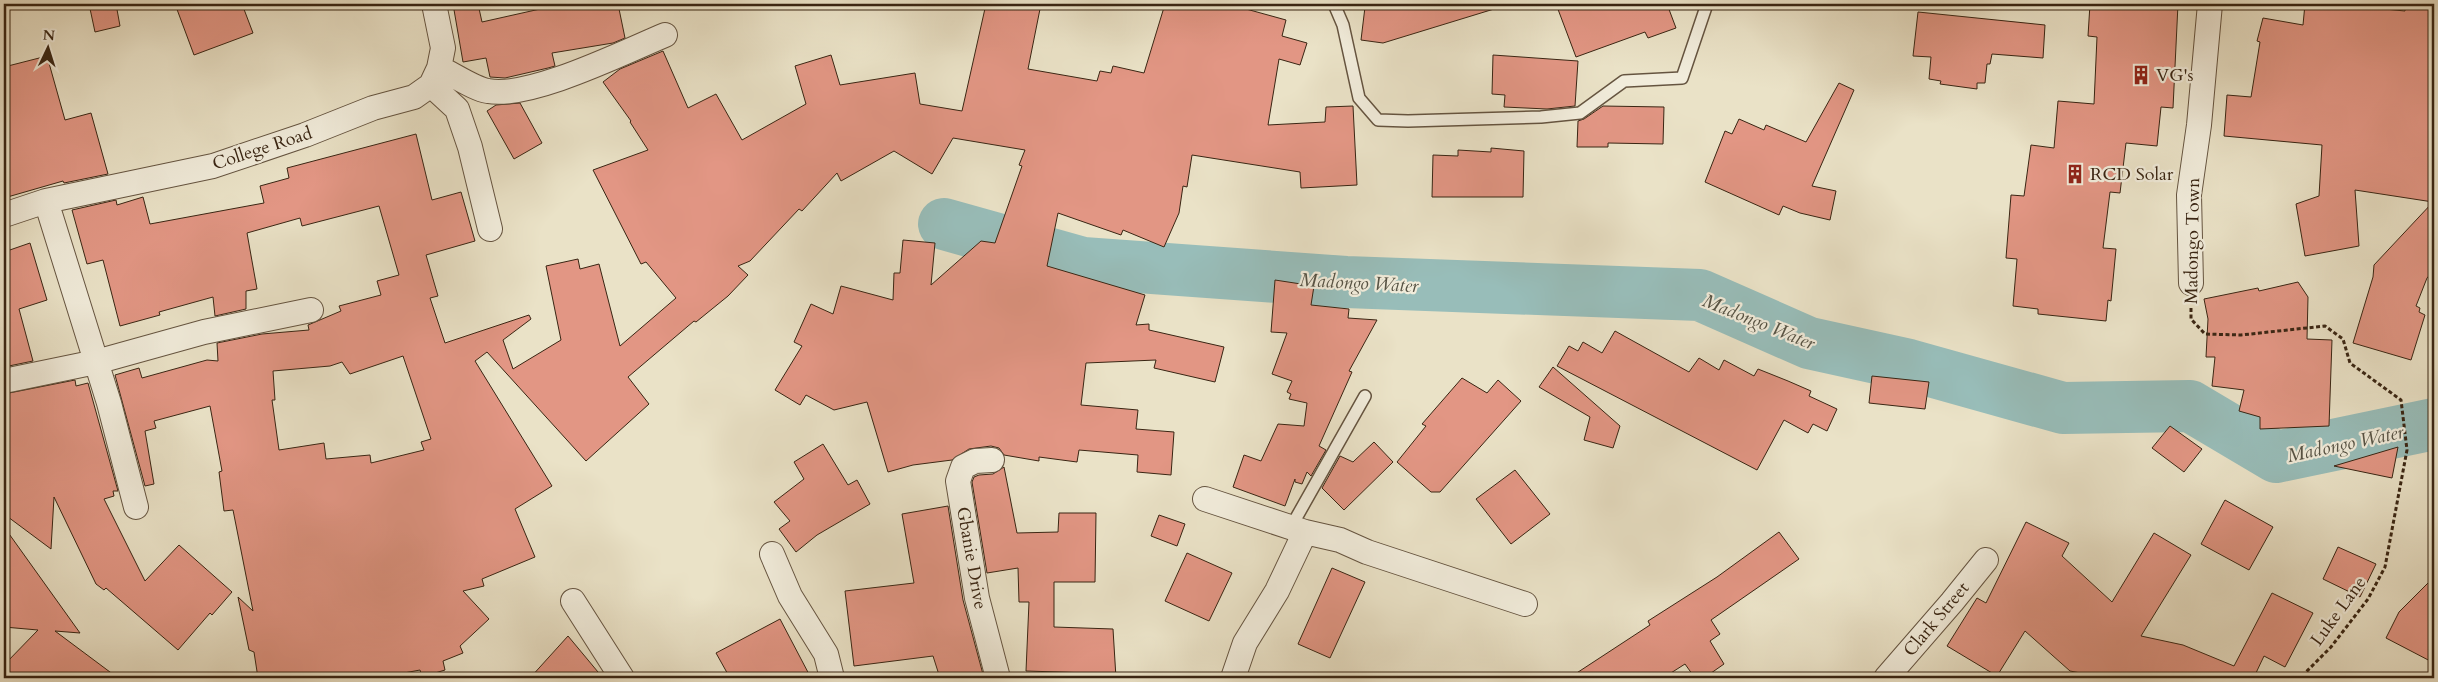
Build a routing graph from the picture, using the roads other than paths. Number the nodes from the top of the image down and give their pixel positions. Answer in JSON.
{"nodes":[{"id":1,"x":434,"y":4,"type":"edge"},
{"id":2,"x":1334,"y":4,"type":"edge"},
{"id":3,"x":1707,"y":4,"type":"edge"},
{"id":4,"x":2210,"y":4,"type":"edge"},
{"id":5,"x":665,"y":35,"type":"dead end"},
{"id":6,"x":436,"y":77,"type":"junction"},
{"id":7,"x":46,"y":201,"type":"junction"},
{"id":8,"x":4,"y":215,"type":"edge"},
{"id":9,"x":490,"y":229,"type":"dead end"},
{"id":10,"x":2191,"y":284,"type":"road end"},
{"id":11,"x":311,"y":310,"type":"dead end"},
{"id":12,"x":96,"y":362,"type":"junction"},
{"id":13,"x":4,"y":381,"type":"edge"},
{"id":14,"x":1365,"y":396,"type":"dead end"},
{"id":15,"x":992,"y":460,"type":"dead end"},
{"id":16,"x":1205,"y":499,"type":"dead end"},
{"id":17,"x":136,"y":507,"type":"dead end"},
{"id":18,"x":1298,"y":530,"type":"junction"},
{"id":19,"x":772,"y":554,"type":"dead end"},
{"id":20,"x":1986,"y":560,"type":"dead end"},
{"id":21,"x":573,"y":600,"type":"dead end"},
{"id":22,"x":1525,"y":604,"type":"dead end"},
{"id":23,"x":622,"y":678,"type":"edge"},
{"id":24,"x":832,"y":678,"type":"edge"},
{"id":25,"x":998,"y":678,"type":"edge"},
{"id":26,"x":1233,"y":678,"type":"edge"},
{"id":27,"x":1886,"y":678,"type":"edge"}],
"edges":[{"from":1,"to":6,"type":"street"},
{"from":2,"to":3,"type":"lane"},
{"from":4,"to":10,"type":"street","name":"Madongo Town"},
{"from":5,"to":6,"type":"street"},
{"from":6,"to":7,"type":"street","name":"College Road"},
{"from":6,"to":9,"type":"street"},
{"from":7,"to":8,"type":"street","name":"College Road"},
{"from":7,"to":12,"type":"street"},
{"from":11,"to":12,"type":"street"},
{"from":12,"to":13,"type":"street"},
{"from":12,"to":17,"type":"street"},
{"from":14,"to":18,"type":"lane"},
{"from":15,"to":25,"type":"street","name":"Gbanie Drive"},
{"from":16,"to":18,"type":"street"},
{"from":18,"to":22,"type":"street"},
{"from":18,"to":26,"type":"street"},
{"from":19,"to":24,"type":"street"},
{"from":20,"to":27,"type":"street","name":"Clark Street"},
{"from":21,"to":23,"type":"street"}]}
